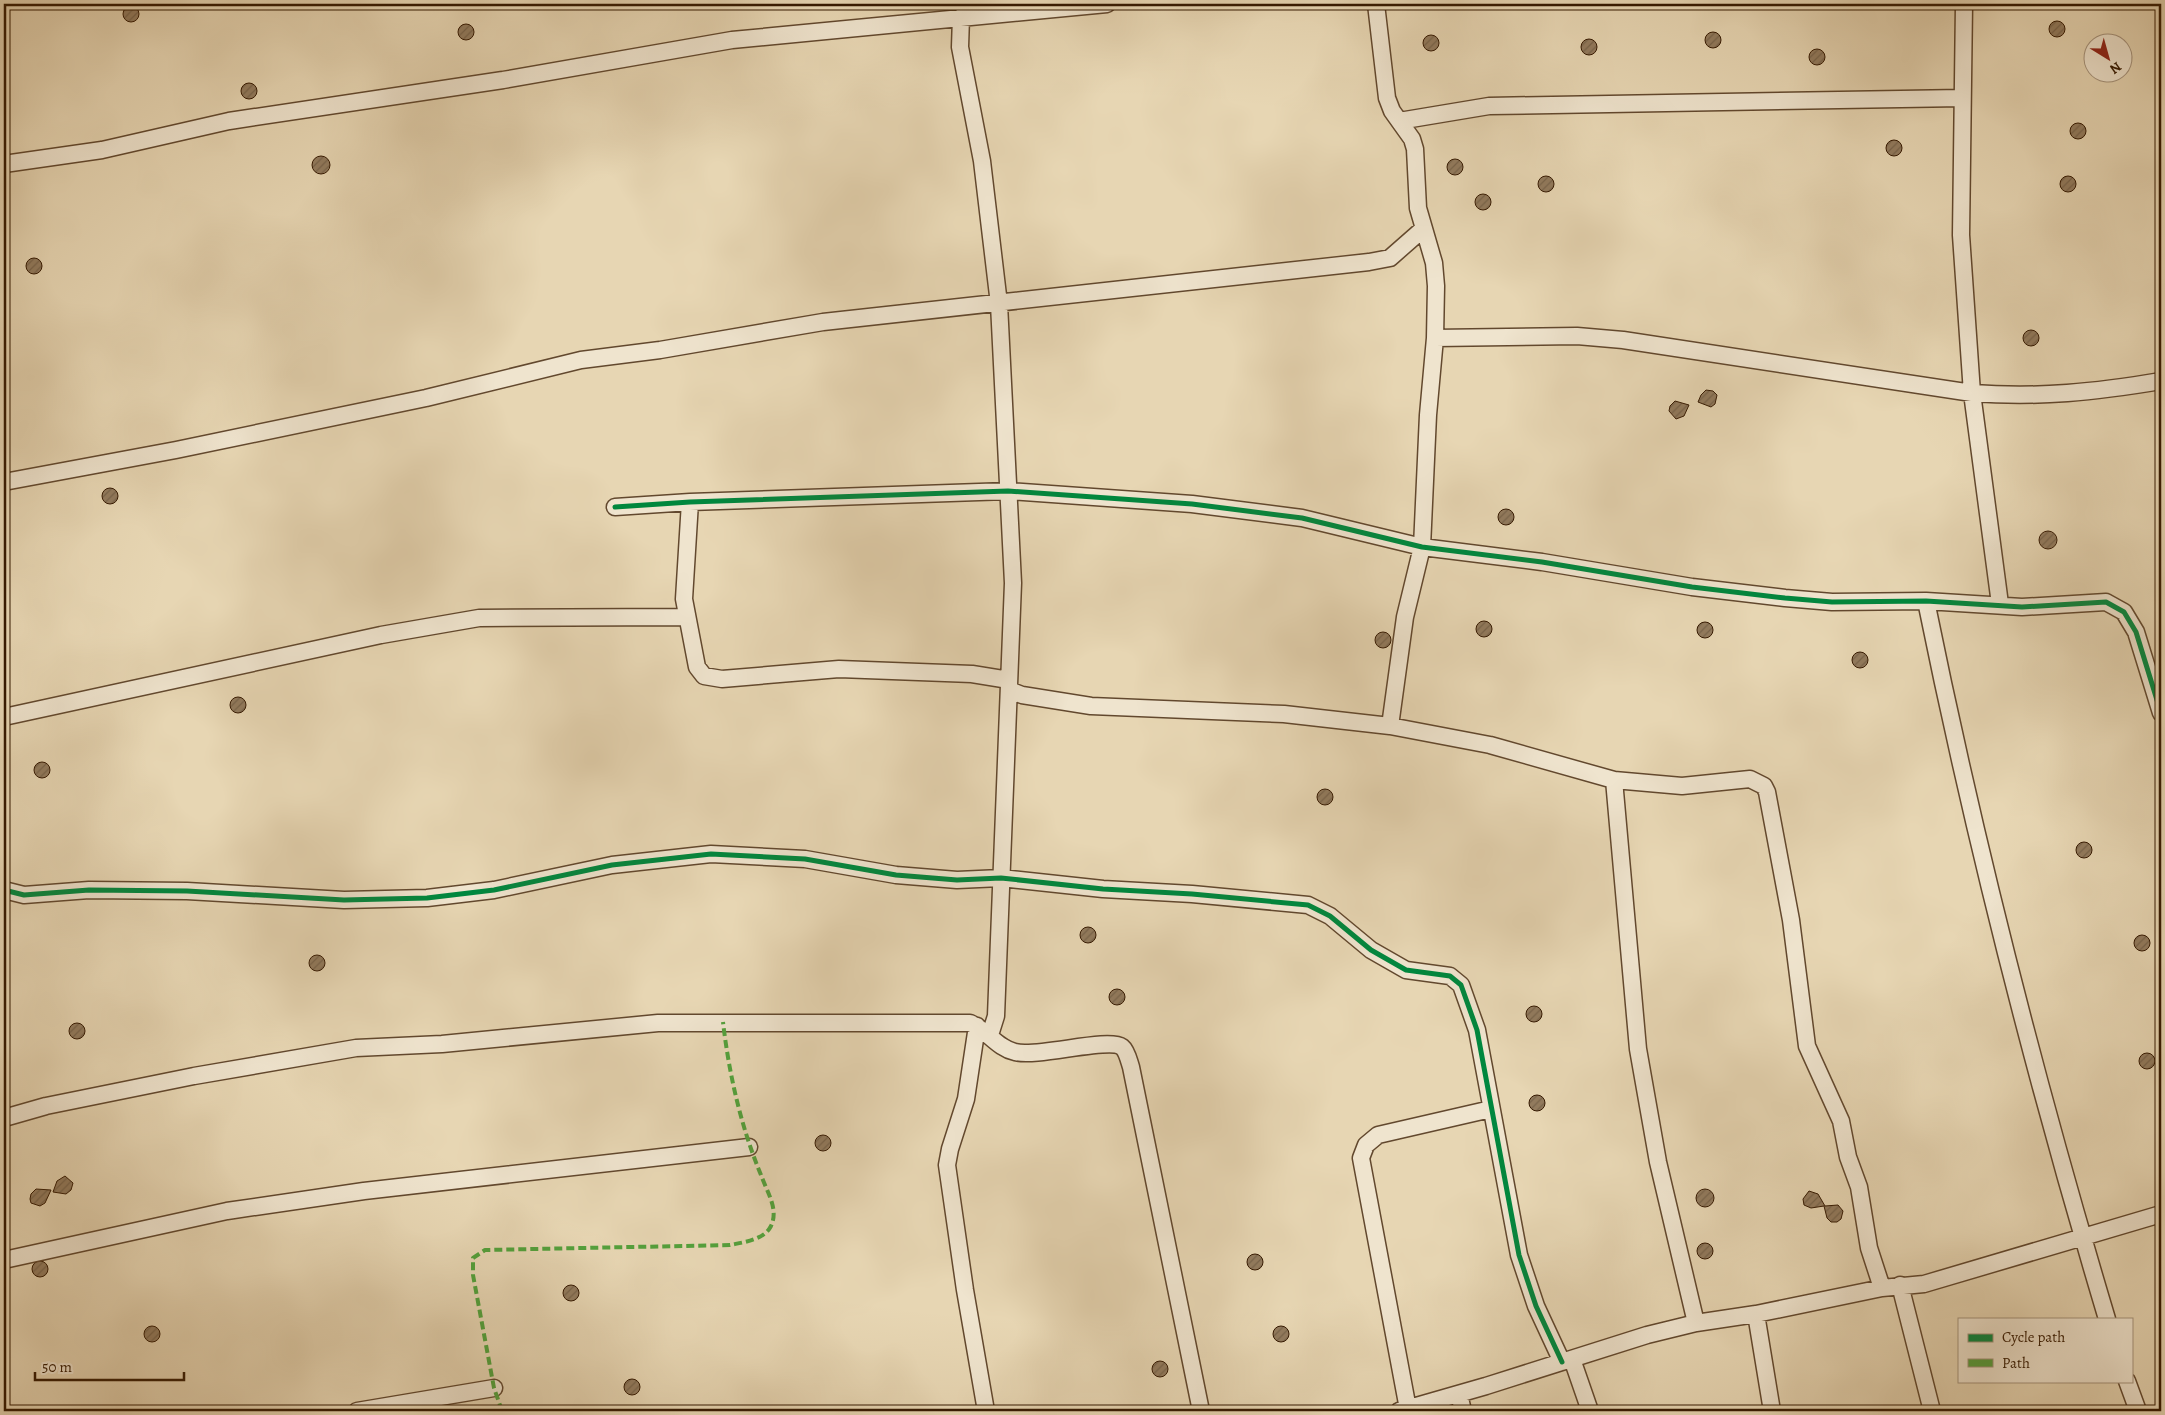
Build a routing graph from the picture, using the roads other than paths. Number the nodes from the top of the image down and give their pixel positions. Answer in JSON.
{"nodes":[{"id":1,"x":1107,"y":4,"type":"edge"},
{"id":2,"x":1376,"y":4,"type":"edge"},
{"id":3,"x":1964,"y":4,"type":"edge"},
{"id":4,"x":961,"y":17,"type":"junction"},
{"id":5,"x":1962,"y":98,"type":"junction"},
{"id":6,"x":1399,"y":121,"type":"junction"},
{"id":7,"x":4,"y":164,"type":"edge"},
{"id":8,"x":1423,"y":229,"type":"junction"},
{"id":9,"x":999,"y":304,"type":"junction"},
{"id":10,"x":1435,"y":338,"type":"junction"},
{"id":11,"x":2161,"y":381,"type":"edge"},
{"id":12,"x":1972,"y":393,"type":"junction"},
{"id":13,"x":4,"y":482,"type":"edge"},
{"id":14,"x":1008,"y":491,"type":"junction"},
{"id":15,"x":690,"y":502,"type":"junction"},
{"id":16,"x":615,"y":507,"type":"dead end"},
{"id":17,"x":1422,"y":547,"type":"junction"},
{"id":18,"x":1926,"y":601,"type":"junction"},
{"id":19,"x":2000,"y":604,"type":"junction"},
{"id":20,"x":686,"y":617,"type":"junction"},
{"id":21,"x":1009,"y":685,"type":"junction"},
{"id":22,"x":2161,"y":713,"type":"edge"},
{"id":23,"x":4,"y":717,"type":"edge"},
{"id":24,"x":1390,"y":726,"type":"junction"},
{"id":25,"x":1614,"y":780,"type":"junction"},
{"id":26,"x":1001,"y":878,"type":"junction"},
{"id":27,"x":4,"y":890,"type":"edge"},
{"id":28,"x":984,"y":1030,"type":"junction"},
{"id":29,"x":1491,"y":1108,"type":"junction"},
{"id":30,"x":4,"y":1118,"type":"edge"},
{"id":31,"x":749,"y":1147,"type":"dead end"},
{"id":32,"x":2161,"y":1214,"type":"edge"},
{"id":33,"x":2083,"y":1238,"type":"junction"},
{"id":34,"x":4,"y":1260,"type":"edge"},
{"id":35,"x":1900,"y":1285,"type":"junction"},
{"id":36,"x":1882,"y":1288,"type":"junction"},
{"id":37,"x":1756,"y":1314,"type":"junction"},
{"id":38,"x":2107,"y":1318,"type":"edge"},
{"id":39,"x":1696,"y":1323,"type":"junction"},
{"id":40,"x":1567,"y":1361,"type":"junction"},
{"id":41,"x":2128,"y":1382,"type":"edge"},
{"id":42,"x":494,"y":1388,"type":"dead end"},
{"id":43,"x":1459,"y":1394,"type":"junction"},
{"id":44,"x":1403,"y":1410,"type":"edge"},
{"id":45,"x":357,"y":1411,"type":"edge"},
{"id":46,"x":986,"y":1411,"type":"edge"},
{"id":47,"x":1201,"y":1411,"type":"edge"},
{"id":48,"x":1463,"y":1411,"type":"edge"},
{"id":49,"x":1590,"y":1411,"type":"edge"},
{"id":50,"x":1772,"y":1411,"type":"edge"},
{"id":51,"x":1932,"y":1411,"type":"edge"},
{"id":52,"x":2138,"y":1411,"type":"edge"}],
"edges":[{"from":1,"to":4,"type":"street"},
{"from":2,"to":6,"type":"street"},
{"from":3,"to":5,"type":"street"},
{"from":4,"to":7,"type":"street"},
{"from":4,"to":9,"type":"street"},
{"from":5,"to":6,"type":"street"},
{"from":5,"to":12,"type":"street"},
{"from":6,"to":8,"type":"street"},
{"from":8,"to":9,"type":"street"},
{"from":8,"to":10,"type":"street"},
{"from":9,"to":13,"type":"street"},
{"from":9,"to":14,"type":"street"},
{"from":10,"to":12,"type":"street"},
{"from":10,"to":17,"type":"street"},
{"from":11,"to":12,"type":"street"},
{"from":12,"to":19,"type":"street"},
{"from":14,"to":15,"type":"street"},
{"from":14,"to":17,"type":"street"},
{"from":14,"to":21,"type":"street"},
{"from":15,"to":16,"type":"street"},
{"from":15,"to":20,"type":"street"},
{"from":17,"to":18,"type":"street"},
{"from":17,"to":24,"type":"street"},
{"from":18,"to":19,"type":"street"},
{"from":18,"to":33,"type":"street"},
{"from":19,"to":22,"type":"street"},
{"from":20,"to":21,"type":"street"},
{"from":20,"to":23,"type":"street"},
{"from":21,"to":24,"type":"street"},
{"from":21,"to":26,"type":"street"},
{"from":24,"to":25,"type":"street"},
{"from":25,"to":36,"type":"street"},
{"from":25,"to":39,"type":"street"},
{"from":26,"to":27,"type":"street"},
{"from":26,"to":28,"type":"street"},
{"from":26,"to":29,"type":"street"},
{"from":28,"to":30,"type":"street"},
{"from":28,"to":46,"type":"street"},
{"from":28,"to":47,"type":"street"},
{"from":29,"to":40,"type":"street"},
{"from":29,"to":44,"type":"street"},
{"from":31,"to":34,"type":"street"},
{"from":32,"to":33,"type":"street"},
{"from":33,"to":35,"type":"street"},
{"from":33,"to":38,"type":"street"},
{"from":35,"to":36,"type":"street"},
{"from":35,"to":51,"type":"street"},
{"from":36,"to":37,"type":"street"},
{"from":37,"to":39,"type":"street"},
{"from":37,"to":50,"type":"street"},
{"from":39,"to":40,"type":"street"},
{"from":40,"to":43,"type":"street"},
{"from":40,"to":49,"type":"street"},
{"from":41,"to":52,"type":"street"},
{"from":42,"to":45,"type":"street"},
{"from":43,"to":44,"type":"street"},
{"from":43,"to":48,"type":"street"}]}
